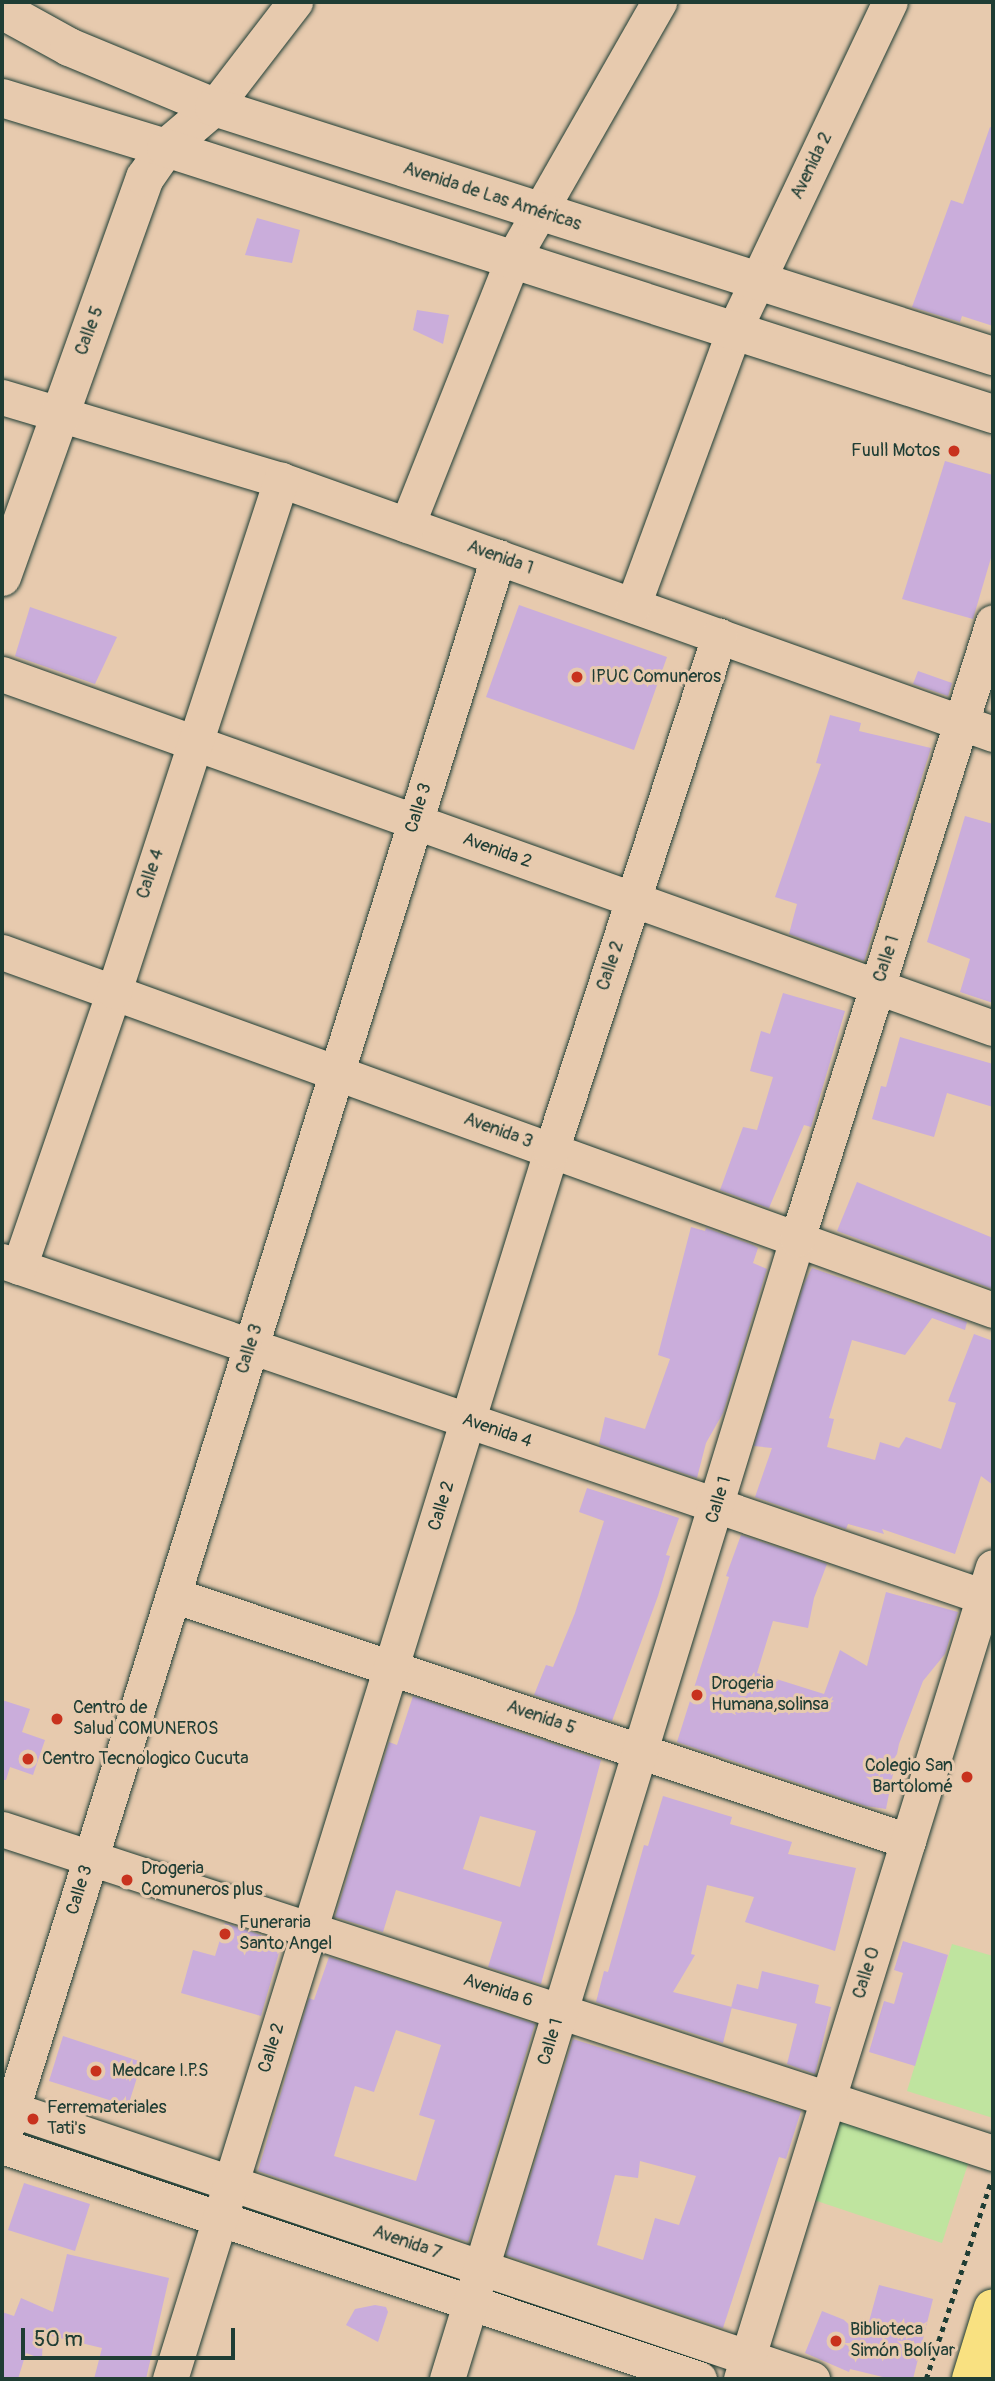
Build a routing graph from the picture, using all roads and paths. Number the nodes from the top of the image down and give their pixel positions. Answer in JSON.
{"nodes":[{"id":1,"x":295,"y":2,"type":"edge"},
{"id":2,"x":659,"y":2,"type":"edge"},
{"id":3,"x":890,"y":2,"type":"edge"},
{"id":4,"x":2,"y":10,"type":"edge"},
{"id":5,"x":2,"y":98,"type":"edge"},
{"id":6,"x":214,"y":107,"type":"junction"},
{"id":7,"x":166,"y":148,"type":"junction"},
{"id":8,"x":540,"y":212,"type":"junction"},
{"id":9,"x":513,"y":258,"type":"junction"},
{"id":10,"x":756,"y":281,"type":"junction"},
{"id":11,"x":734,"y":330,"type":"junction"},
{"id":12,"x":993,"y":356,"type":"edge"},
{"id":13,"x":2,"y":397,"type":"edge"},
{"id":14,"x":993,"y":414,"type":"edge"},
{"id":15,"x":60,"y":416,"type":"junction"},
{"id":16,"x":281,"y":480,"type":"junction"},
{"id":17,"x":407,"y":525,"type":"junction"},
{"id":18,"x":498,"y":557,"type":"junction"},
{"id":19,"x":2,"y":577,"type":"edge"},
{"id":20,"x":634,"y":606,"type":"junction"},
{"id":21,"x":993,"y":622,"type":"edge"},
{"id":22,"x":719,"y":636,"type":"junction"},
{"id":23,"x":2,"y":674,"type":"edge"},
{"id":24,"x":978,"y":728,"type":"edge"},
{"id":25,"x":194,"y":742,"type":"junction"},
{"id":26,"x":415,"y":822,"type":"junction"},
{"id":27,"x":633,"y":899,"type":"junction"},
{"id":28,"x":2,"y":952,"type":"edge"},
{"id":29,"x":878,"y":987,"type":"junction"},
{"id":30,"x":114,"y":991,"type":"junction"},
{"id":31,"x":993,"y":1028,"type":"edge"},
{"id":32,"x":337,"y":1073,"type":"junction"},
{"id":33,"x":551,"y":1150,"type":"junction"},
{"id":34,"x":797,"y":1240,"type":"junction"},
{"id":35,"x":10,"y":1264,"type":"edge"},
{"id":36,"x":993,"y":1310,"type":"edge"},
{"id":37,"x":251,"y":1347,"type":"junction"},
{"id":38,"x":468,"y":1421,"type":"junction"},
{"id":39,"x":717,"y":1506,"type":"junction"},
{"id":40,"x":990,"y":1588,"type":"edge"},
{"id":41,"x":173,"y":1595,"type":"junction"},
{"id":42,"x":391,"y":1668,"type":"junction"},
{"id":43,"x":641,"y":1752,"type":"junction"},
{"id":44,"x":2,"y":1829,"type":"edge"},
{"id":45,"x":908,"y":1842,"type":"junction"},
{"id":46,"x":90,"y":1858,"type":"junction"},
{"id":47,"x":309,"y":1929,"type":"junction"},
{"id":48,"x":560,"y":2012,"type":"junction"},
{"id":49,"x":828,"y":2099,"type":"junction"},
{"id":50,"x":4,"y":2126,"type":"edge"},
{"id":51,"x":993,"y":2153,"type":"edge"},
{"id":52,"x":993,"y":2173,"type":"edge"},
{"id":53,"x":231,"y":2183,"type":"junction"},
{"id":54,"x":220,"y":2218,"type":"junction"},
{"id":55,"x":483,"y":2269,"type":"junction"},
{"id":56,"x":471,"y":2303,"type":"junction"},
{"id":57,"x":993,"y":2308,"type":"edge"},
{"id":58,"x":745,"y":2369,"type":"edge"},
{"id":59,"x":170,"y":2379,"type":"edge"},
{"id":60,"x":447,"y":2379,"type":"edge"},
{"id":61,"x":699,"y":2379,"type":"edge"},
{"id":62,"x":812,"y":2379,"type":"edge"},
{"id":63,"x":926,"y":2379,"type":"edge"},
{"id":64,"x":971,"y":2379,"type":"edge"}],
"edges":[{"from":1,"to":6,"type":"street"},
{"from":2,"to":8,"type":"street"},
{"from":3,"to":10,"type":"street","name":"Avenida 2"},
{"from":4,"to":6,"type":"main road","name":"Avenida de Las Américas"},
{"from":5,"to":7,"type":"main road"},
{"from":6,"to":7,"type":"main road","name":"Calle 5"},
{"from":6,"to":8,"type":"main road","name":"Avenida de Las Américas"},
{"from":7,"to":9,"type":"main road"},
{"from":7,"to":15,"type":"main road","name":"Calle 5"},
{"from":8,"to":9,"type":"street"},
{"from":8,"to":10,"type":"main road","name":"Avenida de Las Américas"},
{"from":9,"to":11,"type":"main road"},
{"from":9,"to":17,"type":"street"},
{"from":10,"to":11,"type":"street","name":"Avenida 2"},
{"from":10,"to":12,"type":"main road","name":"Avenida de Las Américas"},
{"from":11,"to":14,"type":"main road"},
{"from":11,"to":20,"type":"street","name":"Avenida 2"},
{"from":13,"to":15,"type":"street","name":"Avenida 1"},
{"from":15,"to":16,"type":"street","name":"Avenida 1"},
{"from":15,"to":19,"type":"main road","name":"Calle 5"},
{"from":16,"to":17,"type":"street","name":"Avenida 1"},
{"from":16,"to":25,"type":"street","name":"Calle 4"},
{"from":17,"to":18,"type":"street","name":"Avenida 1"},
{"from":18,"to":20,"type":"street","name":"Avenida 1"},
{"from":18,"to":26,"type":"street","name":"Calle 3"},
{"from":20,"to":22,"type":"street","name":"Avenida 1"},
{"from":21,"to":24,"type":"street","name":"Calle 1"},
{"from":22,"to":24,"type":"street","name":"Avenida 1"},
{"from":22,"to":27,"type":"street","name":"Calle 2"},
{"from":23,"to":25,"type":"street","name":"Avenida 2"},
{"from":24,"to":29,"type":"street","name":"Calle 1"},
{"from":25,"to":26,"type":"street","name":"Avenida 2"},
{"from":25,"to":30,"type":"street","name":"Calle 4"},
{"from":26,"to":27,"type":"street","name":"Avenida 2"},
{"from":26,"to":32,"type":"street","name":"Calle 3"},
{"from":27,"to":29,"type":"street","name":"Avenida 2"},
{"from":27,"to":33,"type":"street","name":"Calle 2"},
{"from":28,"to":30,"type":"street","name":"Avenida 3"},
{"from":29,"to":31,"type":"street","name":"Avenida 2"},
{"from":29,"to":34,"type":"street","name":"Calle 1"},
{"from":30,"to":32,"type":"street","name":"Avenida 3"},
{"from":30,"to":35,"type":"street","name":"Calle 4"},
{"from":32,"to":33,"type":"street","name":"Avenida 3"},
{"from":32,"to":37,"type":"street","name":"Calle 3"},
{"from":33,"to":34,"type":"street","name":"Avenida 3"},
{"from":33,"to":38,"type":"street","name":"Calle 2"},
{"from":34,"to":36,"type":"street","name":"Avenida 3"},
{"from":34,"to":39,"type":"street","name":"Calle 1"},
{"from":35,"to":37,"type":"street","name":"Avenida 4"},
{"from":37,"to":38,"type":"street","name":"Avenida 4"},
{"from":37,"to":41,"type":"street","name":"Calle 3"},
{"from":38,"to":39,"type":"street","name":"Avenida 4"},
{"from":38,"to":42,"type":"street","name":"Calle 2"},
{"from":39,"to":40,"type":"street","name":"Avenida 4"},
{"from":39,"to":43,"type":"street","name":"Calle 1"},
{"from":40,"to":45,"type":"street","name":"Calle 0"},
{"from":41,"to":42,"type":"street","name":"Avenida 5"},
{"from":41,"to":46,"type":"street","name":"Calle 3"},
{"from":42,"to":43,"type":"street","name":"Avenida 5"},
{"from":42,"to":47,"type":"street","name":"Calle 2"},
{"from":43,"to":45,"type":"street","name":"Avenida 5"},
{"from":43,"to":48,"type":"street","name":"Calle 1"},
{"from":44,"to":46,"type":"street","name":"Avenida 6"},
{"from":45,"to":49,"type":"street","name":"Calle 0"},
{"from":46,"to":47,"type":"street","name":"Avenida 6"},
{"from":46,"to":50,"type":"street","name":"Calle 3"},
{"from":47,"to":48,"type":"street","name":"Avenida 6"},
{"from":47,"to":53,"type":"street","name":"Calle 2"},
{"from":48,"to":49,"type":"street","name":"Avenida 6"},
{"from":48,"to":55,"type":"street","name":"Calle 1"},
{"from":49,"to":51,"type":"street","name":"Avenida 6"},
{"from":49,"to":58,"type":"street","name":"Calle 0"},
{"from":50,"to":53,"type":"street","name":"Avenida 7"},
{"from":50,"to":54,"type":"street","name":"Avenida 7"},
{"from":52,"to":63,"type":"path"},
{"from":53,"to":54,"type":"street","name":"Calle 2"},
{"from":53,"to":55,"type":"street","name":"Avenida 7"},
{"from":54,"to":56,"type":"street","name":"Avenida 7"},
{"from":54,"to":59,"type":"street","name":"Calle 2"},
{"from":55,"to":56,"type":"street","name":"Calle 1"},
{"from":55,"to":58,"type":"street","name":"Avenida 7"},
{"from":56,"to":60,"type":"street","name":"Calle 1"},
{"from":56,"to":61,"type":"street","name":"Avenida 7"},
{"from":57,"to":64,"type":"main road"},
{"from":58,"to":62,"type":"street","name":"Avenida 7"}]}
